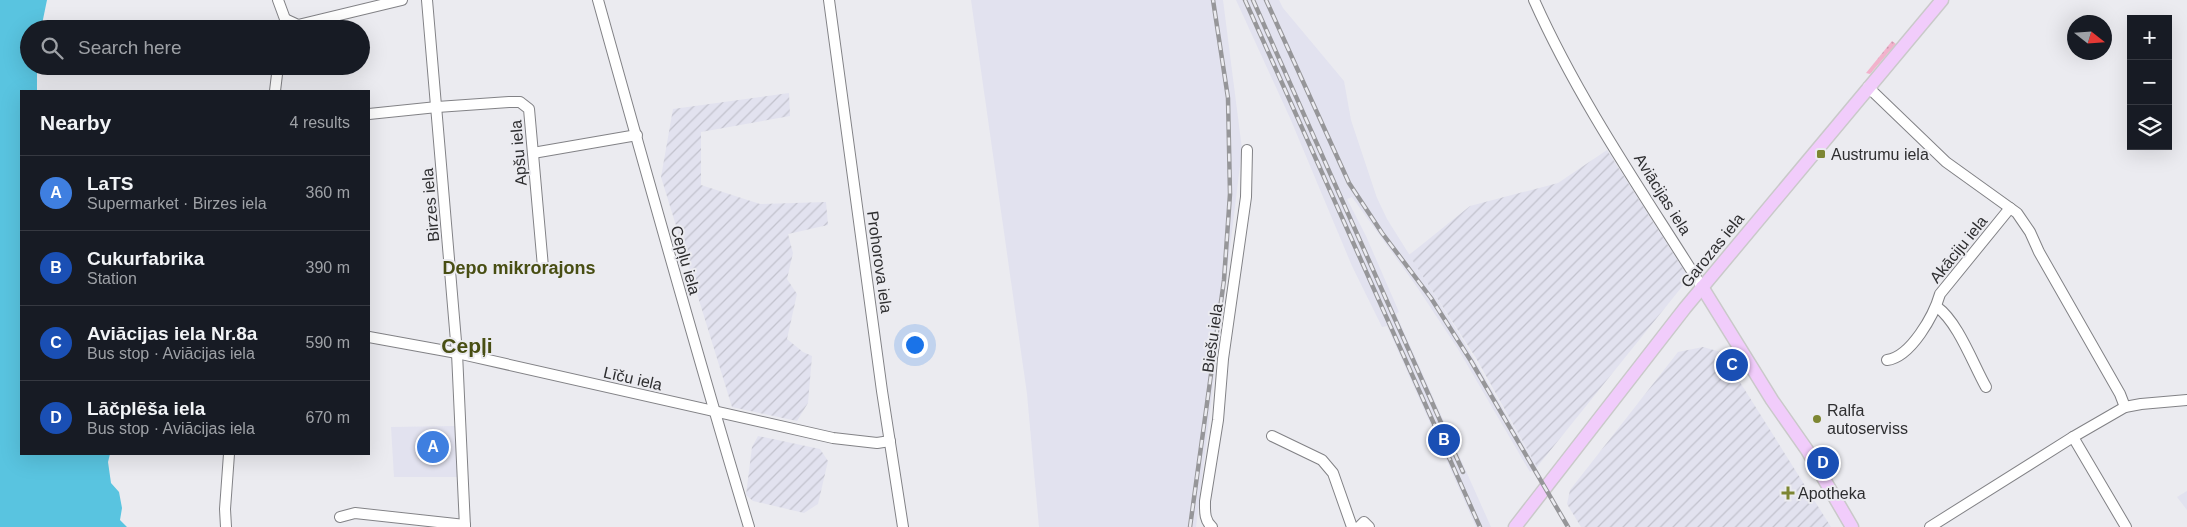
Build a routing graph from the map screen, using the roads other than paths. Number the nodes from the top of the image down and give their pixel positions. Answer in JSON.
{"nodes":[{"id":1,"x":278,"y":0,"type":"edge"},
{"id":2,"x":402,"y":0,"type":"edge"},
{"id":3,"x":427,"y":0,"type":"edge"},
{"id":4,"x":598,"y":0,"type":"edge"},
{"id":5,"x":829,"y":0,"type":"edge"},
{"id":6,"x":1534,"y":0,"type":"edge"},
{"id":7,"x":1942,"y":0,"type":"edge"},
{"id":8,"x":283,"y":20,"type":"edge"},
{"id":9,"x":319,"y":20,"type":"edge"},
{"id":10,"x":277,"y":75,"type":"edge"},
{"id":11,"x":1868,"y":87,"type":"junction"},
{"id":12,"x":275,"y":90,"type":"edge"},
{"id":13,"x":437,"y":107,"type":"junction"},
{"id":14,"x":370,"y":114,"type":"edge"},
{"id":15,"x":637,"y":135,"type":"junction"},
{"id":16,"x":1247,"y":150,"type":"dead end"},
{"id":17,"x":533,"y":153,"type":"junction"},
{"id":18,"x":2010,"y":208,"type":"junction"},
{"id":19,"x":543,"y":267,"type":"dead end"},
{"id":20,"x":1702,"y":287,"type":"junction"},
{"id":21,"x":1937,"y":307,"type":"junction"},
{"id":22,"x":370,"y":337,"type":"edge"},
{"id":23,"x":457,"y":353,"type":"junction"},
{"id":24,"x":1887,"y":360,"type":"dead end"},
{"id":25,"x":1986,"y":387,"type":"dead end"},
{"id":26,"x":2187,"y":400,"type":"edge"},
{"id":27,"x":2125,"y":407,"type":"junction"},
{"id":28,"x":714,"y":412,"type":"junction"},
{"id":29,"x":1272,"y":436,"type":"dead end"},
{"id":30,"x":2073,"y":438,"type":"junction"},
{"id":31,"x":890,"y":441,"type":"junction"},
{"id":32,"x":229,"y":455,"type":"edge"},
{"id":33,"x":340,"y":518,"type":"dead end"},
{"id":34,"x":465,"y":526,"type":"edge"},
{"id":35,"x":226,"y":527,"type":"edge"},
{"id":36,"x":749,"y":527,"type":"edge"},
{"id":37,"x":903,"y":527,"type":"edge"},
{"id":38,"x":1212,"y":527,"type":"edge"},
{"id":39,"x":1352,"y":527,"type":"edge"},
{"id":40,"x":1359,"y":527,"type":"edge"},
{"id":41,"x":1369,"y":527,"type":"edge"},
{"id":42,"x":1515,"y":527,"type":"edge"},
{"id":43,"x":1852,"y":527,"type":"edge"},
{"id":44,"x":1930,"y":527,"type":"edge"},
{"id":45,"x":2126,"y":527,"type":"edge"}],
"edges":[{"from":1,"to":8,"type":"street"},
{"from":2,"to":9,"type":"street"},
{"from":3,"to":13,"type":"street","name":"Birzes iela"},
{"from":4,"to":15,"type":"street","name":"Cepļu iela"},
{"from":5,"to":31,"type":"street","name":"Prohorova iela"},
{"from":6,"to":20,"type":"street","name":"Aviācijas iela"},
{"from":7,"to":11,"type":"main road","name":"Garozas iela"},
{"from":10,"to":12,"type":"street"},
{"from":11,"to":18,"type":"street"},
{"from":11,"to":20,"type":"main road","name":"Garozas iela"},
{"from":13,"to":14,"type":"street","name":"Apšu iela"},
{"from":13,"to":17,"type":"street","name":"Apšu iela"},
{"from":13,"to":23,"type":"street","name":"Birzes iela"},
{"from":15,"to":17,"type":"street"},
{"from":15,"to":28,"type":"street","name":"Cepļu iela"},
{"from":16,"to":38,"type":"street","name":"Biešu iela"},
{"from":17,"to":19,"type":"street","name":"Apšu iela"},
{"from":18,"to":21,"type":"street","name":"Akāciju iela"},
{"from":18,"to":27,"type":"street"},
{"from":20,"to":42,"type":"main road","name":"Garozas iela"},
{"from":20,"to":43,"type":"main road","name":"Aviācijas iela"},
{"from":21,"to":24,"type":"street"},
{"from":21,"to":25,"type":"street","name":"Akāciju iela"},
{"from":22,"to":23,"type":"street","name":"Līču iela"},
{"from":23,"to":28,"type":"street","name":"Līču iela"},
{"from":23,"to":34,"type":"street","name":"Birzes iela"},
{"from":26,"to":27,"type":"street"},
{"from":27,"to":30,"type":"street"},
{"from":28,"to":31,"type":"street","name":"Līču iela"},
{"from":28,"to":36,"type":"street","name":"Cepļu iela"},
{"from":29,"to":39,"type":"street"},
{"from":30,"to":44,"type":"street"},
{"from":30,"to":45,"type":"street"},
{"from":31,"to":37,"type":"street","name":"Prohorova iela"},
{"from":32,"to":35,"type":"street"},
{"from":33,"to":34,"type":"street"},
{"from":40,"to":41,"type":"street"}]}
